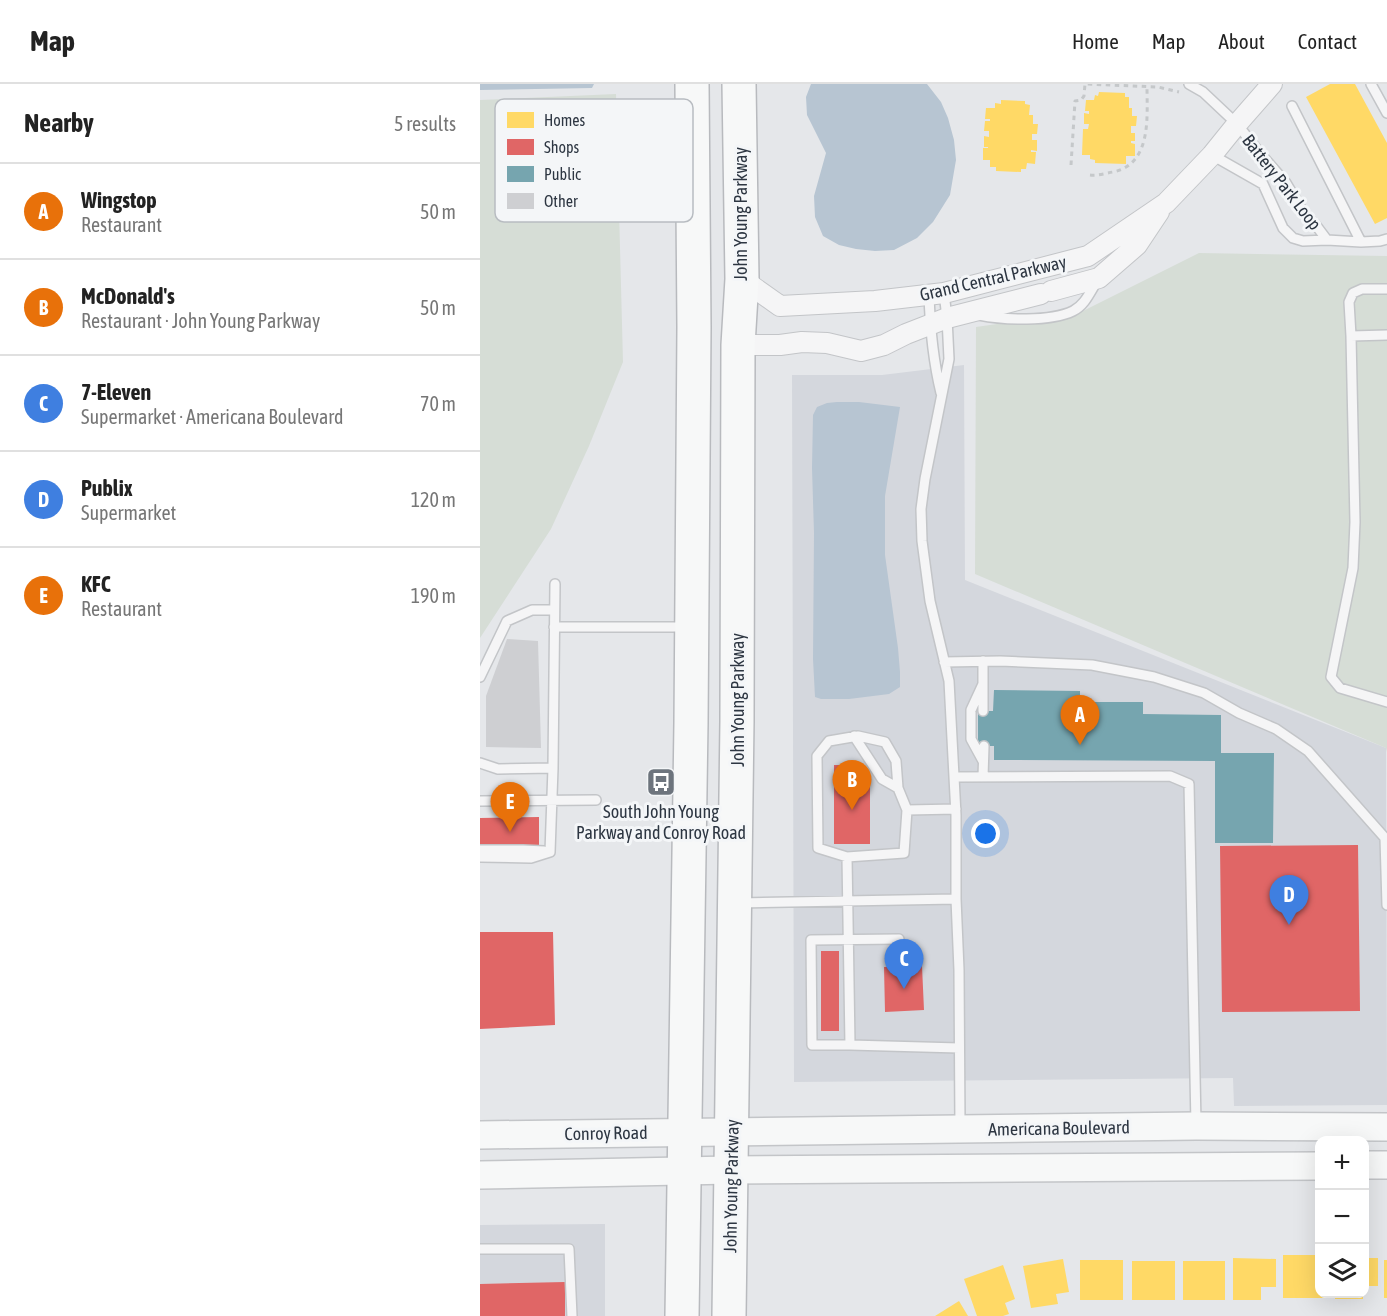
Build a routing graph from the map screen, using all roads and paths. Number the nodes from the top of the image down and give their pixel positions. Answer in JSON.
{"nodes":[{"id":1,"x":692,"y":84,"type":"edge"},
{"id":2,"x":711,"y":84,"type":"edge"},
{"id":3,"x":739,"y":84,"type":"edge"},
{"id":4,"x":1189,"y":84,"type":"edge"},
{"id":5,"x":1272,"y":84,"type":"edge"},
{"id":6,"x":1371,"y":84,"type":"edge"},
{"id":7,"x":1147,"y":86,"type":"junction"},
{"id":8,"x":1180,"y":93,"type":"dead end"},
{"id":9,"x":692,"y":99,"type":"edge"},
{"id":10,"x":1292,"y":105,"type":"dead end"},
{"id":11,"x":1387,"y":113,"type":"edge"},
{"id":12,"x":1237,"y":124,"type":"junction"},
{"id":13,"x":1212,"y":155,"type":"junction"},
{"id":14,"x":1071,"y":165,"type":"dead end"},
{"id":15,"x":1090,"y":175,"type":"dead end"},
{"id":16,"x":1166,"y":203,"type":"junction"},
{"id":17,"x":693,"y":206,"type":"edge"},
{"id":18,"x":1387,"y":239,"type":"edge"},
{"id":19,"x":1327,"y":240,"type":"junction"},
{"id":20,"x":1361,"y":242,"type":"junction"},
{"id":21,"x":1080,"y":273,"type":"junction"},
{"id":22,"x":742,"y":279,"type":"junction"},
{"id":23,"x":1387,"y":289,"type":"edge"},
{"id":24,"x":937,"y":293,"type":"junction"},
{"id":25,"x":948,"y":319,"type":"junction"},
{"id":26,"x":694,"y":327,"type":"junction"},
{"id":27,"x":1387,"y":335,"type":"edge"},
{"id":28,"x":1351,"y":336,"type":"junction"},
{"id":29,"x":738,"y":345,"type":"junction"},
{"id":30,"x":942,"y":398,"type":"junction"},
{"id":31,"x":737,"y":428,"type":"junction"},
{"id":32,"x":555,"y":584,"type":"dead end"},
{"id":33,"x":554,"y":610,"type":"junction"},
{"id":34,"x":554,"y":627,"type":"junction"},
{"id":35,"x":691,"y":627,"type":"junction"},
{"id":36,"x":983,"y":661,"type":"junction"},
{"id":37,"x":944,"y":662,"type":"junction"},
{"id":38,"x":480,"y":676,"type":"edge"},
{"id":39,"x":983,"y":684,"type":"junction"},
{"id":40,"x":1387,"y":702,"type":"edge"},
{"id":41,"x":983,"y":711,"type":"dead end"},
{"id":42,"x":854,"y":736,"type":"junction"},
{"id":43,"x":984,"y":746,"type":"dead end"},
{"id":44,"x":983,"y":761,"type":"junction"},
{"id":45,"x":480,"y":763,"type":"edge"},
{"id":46,"x":553,"y":768,"type":"junction"},
{"id":47,"x":954,"y":777,"type":"junction"},
{"id":48,"x":983,"y":777,"type":"junction"},
{"id":49,"x":898,"y":788,"type":"junction"},
{"id":50,"x":596,"y":800,"type":"dead end"},
{"id":51,"x":480,"y":801,"type":"edge"},
{"id":52,"x":552,"y":801,"type":"junction"},
{"id":53,"x":956,"y":809,"type":"junction"},
{"id":54,"x":908,"y":810,"type":"junction"},
{"id":55,"x":480,"y":850,"type":"edge"},
{"id":56,"x":550,"y":852,"type":"junction"},
{"id":57,"x":480,"y":857,"type":"edge"},
{"id":58,"x":847,"y":857,"type":"junction"},
{"id":59,"x":956,"y":898,"type":"junction"},
{"id":60,"x":849,"y":901,"type":"junction"},
{"id":61,"x":735,"y":903,"type":"junction"},
{"id":62,"x":1387,"y":905,"type":"edge"},
{"id":63,"x":849,"y":939,"type":"junction"},
{"id":64,"x":899,"y":939,"type":"dead end"},
{"id":65,"x":839,"y":968,"type":"dead end"},
{"id":66,"x":849,"y":968,"type":"junction"},
{"id":67,"x":850,"y":991,"type":"junction"},
{"id":68,"x":839,"y":992,"type":"dead end"},
{"id":69,"x":839,"y":1012,"type":"dead end"},
{"id":70,"x":850,"y":1012,"type":"junction"},
{"id":71,"x":850,"y":1045,"type":"junction"},
{"id":72,"x":959,"y":1048,"type":"junction"},
{"id":73,"x":1196,"y":1126,"type":"junction"},
{"id":74,"x":1387,"y":1127,"type":"edge"},
{"id":75,"x":960,"y":1129,"type":"junction"},
{"id":76,"x":685,"y":1132,"type":"junction"},
{"id":77,"x":731,"y":1132,"type":"junction"},
{"id":78,"x":480,"y":1135,"type":"edge"},
{"id":79,"x":1369,"y":1165,"type":"edge"},
{"id":80,"x":1387,"y":1165,"type":"edge"},
{"id":81,"x":1315,"y":1166,"type":"edge"},
{"id":82,"x":1137,"y":1167,"type":"junction"},
{"id":83,"x":684,"y":1170,"type":"junction"},
{"id":84,"x":731,"y":1170,"type":"junction"},
{"id":85,"x":480,"y":1175,"type":"edge"},
{"id":86,"x":480,"y":1249,"type":"edge"},
{"id":87,"x":679,"y":1308,"type":"edge"},
{"id":88,"x":572,"y":1316,"type":"edge"},
{"id":89,"x":729,"y":1316,"type":"edge"}],
"edges":[{"from":1,"to":9,"type":"highway"},
{"from":2,"to":29,"type":"highway"},
{"from":3,"to":22,"type":"highway","name":"John Young Parkway"},
{"from":4,"to":12,"type":"lane","name":"Battery Park Loop"},
{"from":5,"to":12,"type":"street","name":"Grand Central Parkway"},
{"from":6,"to":11,"type":"lane"},
{"from":7,"to":8,"type":"path"},
{"from":7,"to":14,"type":"path"},
{"from":7,"to":15,"type":"path"},
{"from":10,"to":20,"type":"lane"},
{"from":12,"to":13,"type":"street","name":"Grand Central Parkway"},
{"from":12,"to":19,"type":"lane","name":"Battery Park Loop"},
{"from":13,"to":16,"type":"street","name":"Grand Central Parkway"},
{"from":13,"to":19,"type":"lane","name":"Battery Park Loop"},
{"from":16,"to":21,"type":"street","name":"Grand Central Parkway"},
{"from":16,"to":21,"type":"street","name":"Grand Central Parkway"},
{"from":17,"to":26,"type":"highway"},
{"from":18,"to":20,"type":"lane","name":"Battery Park Loop"},
{"from":19,"to":20,"type":"lane","name":"Battery Park Loop"},
{"from":21,"to":24,"type":"street","name":"Grand Central Parkway"},
{"from":21,"to":25,"type":"street","name":"Grand Central Parkway"},
{"from":21,"to":25,"type":"lane"},
{"from":22,"to":24,"type":"street","name":"Grand Central Parkway"},
{"from":22,"to":29,"type":"highway","name":"John Young Parkway"},
{"from":23,"to":28,"type":"lane"},
{"from":24,"to":25,"type":"lane"},
{"from":24,"to":25,"type":"lane"},
{"from":25,"to":29,"type":"street","name":"Grand Central Parkway"},
{"from":25,"to":30,"type":"lane"},
{"from":25,"to":30,"type":"lane"},
{"from":26,"to":31,"type":"highway"},
{"from":26,"to":35,"type":"highway"},
{"from":27,"to":28,"type":"lane"},
{"from":28,"to":40,"type":"lane"},
{"from":29,"to":31,"type":"highway","name":"John Young Parkway"},
{"from":30,"to":37,"type":"lane"},
{"from":31,"to":61,"type":"highway","name":"John Young Parkway"},
{"from":32,"to":33,"type":"lane"},
{"from":33,"to":34,"type":"lane"},
{"from":33,"to":38,"type":"lane"},
{"from":34,"to":35,"type":"lane"},
{"from":34,"to":46,"type":"lane"},
{"from":35,"to":76,"type":"highway"},
{"from":36,"to":37,"type":"lane"},
{"from":36,"to":39,"type":"lane"},
{"from":36,"to":62,"type":"lane"},
{"from":37,"to":47,"type":"lane"},
{"from":39,"to":41,"type":"lane"},
{"from":39,"to":44,"type":"lane"},
{"from":42,"to":49,"type":"lane"},
{"from":42,"to":49,"type":"lane"},
{"from":42,"to":58,"type":"lane"},
{"from":43,"to":44,"type":"lane"},
{"from":44,"to":48,"type":"lane"},
{"from":45,"to":46,"type":"lane"},
{"from":46,"to":52,"type":"lane"},
{"from":47,"to":48,"type":"lane"},
{"from":47,"to":53,"type":"lane"},
{"from":48,"to":73,"type":"lane"},
{"from":49,"to":54,"type":"lane"},
{"from":50,"to":52,"type":"lane"},
{"from":51,"to":52,"type":"lane"},
{"from":52,"to":56,"type":"lane"},
{"from":53,"to":54,"type":"lane"},
{"from":53,"to":59,"type":"lane"},
{"from":54,"to":58,"type":"lane"},
{"from":55,"to":56,"type":"lane"},
{"from":56,"to":57,"type":"lane"},
{"from":58,"to":60,"type":"lane"},
{"from":59,"to":60,"type":"lane"},
{"from":59,"to":72,"type":"lane"},
{"from":60,"to":61,"type":"lane"},
{"from":60,"to":63,"type":"lane"},
{"from":61,"to":77,"type":"highway","name":"John Young Parkway"},
{"from":63,"to":64,"type":"lane"},
{"from":63,"to":66,"type":"lane"},
{"from":63,"to":71,"type":"lane"},
{"from":65,"to":66,"type":"lane"},
{"from":66,"to":67,"type":"lane"},
{"from":67,"to":68,"type":"lane"},
{"from":67,"to":70,"type":"lane"},
{"from":69,"to":70,"type":"lane"},
{"from":70,"to":71,"type":"lane"},
{"from":71,"to":72,"type":"lane"},
{"from":72,"to":75,"type":"lane"},
{"from":73,"to":74,"type":"main road","name":"Americana Boulevard"},
{"from":73,"to":75,"type":"main road","name":"Americana Boulevard"},
{"from":73,"to":82,"type":"main road"},
{"from":75,"to":77,"type":"main road","name":"Americana Boulevard"},
{"from":76,"to":77,"type":"main road","name":"Conroy Road"},
{"from":76,"to":78,"type":"main road","name":"Conroy Road"},
{"from":76,"to":83,"type":"highway"},
{"from":77,"to":84,"type":"highway","name":"John Young Parkway"},
{"from":79,"to":80,"type":"main road"},
{"from":81,"to":82,"type":"main road"},
{"from":82,"to":84,"type":"main road"},
{"from":83,"to":84,"type":"main road"},
{"from":83,"to":85,"type":"main road"},
{"from":83,"to":87,"type":"highway"},
{"from":84,"to":89,"type":"highway","name":"John Young Parkway"},
{"from":86,"to":88,"type":"lane"}]}
